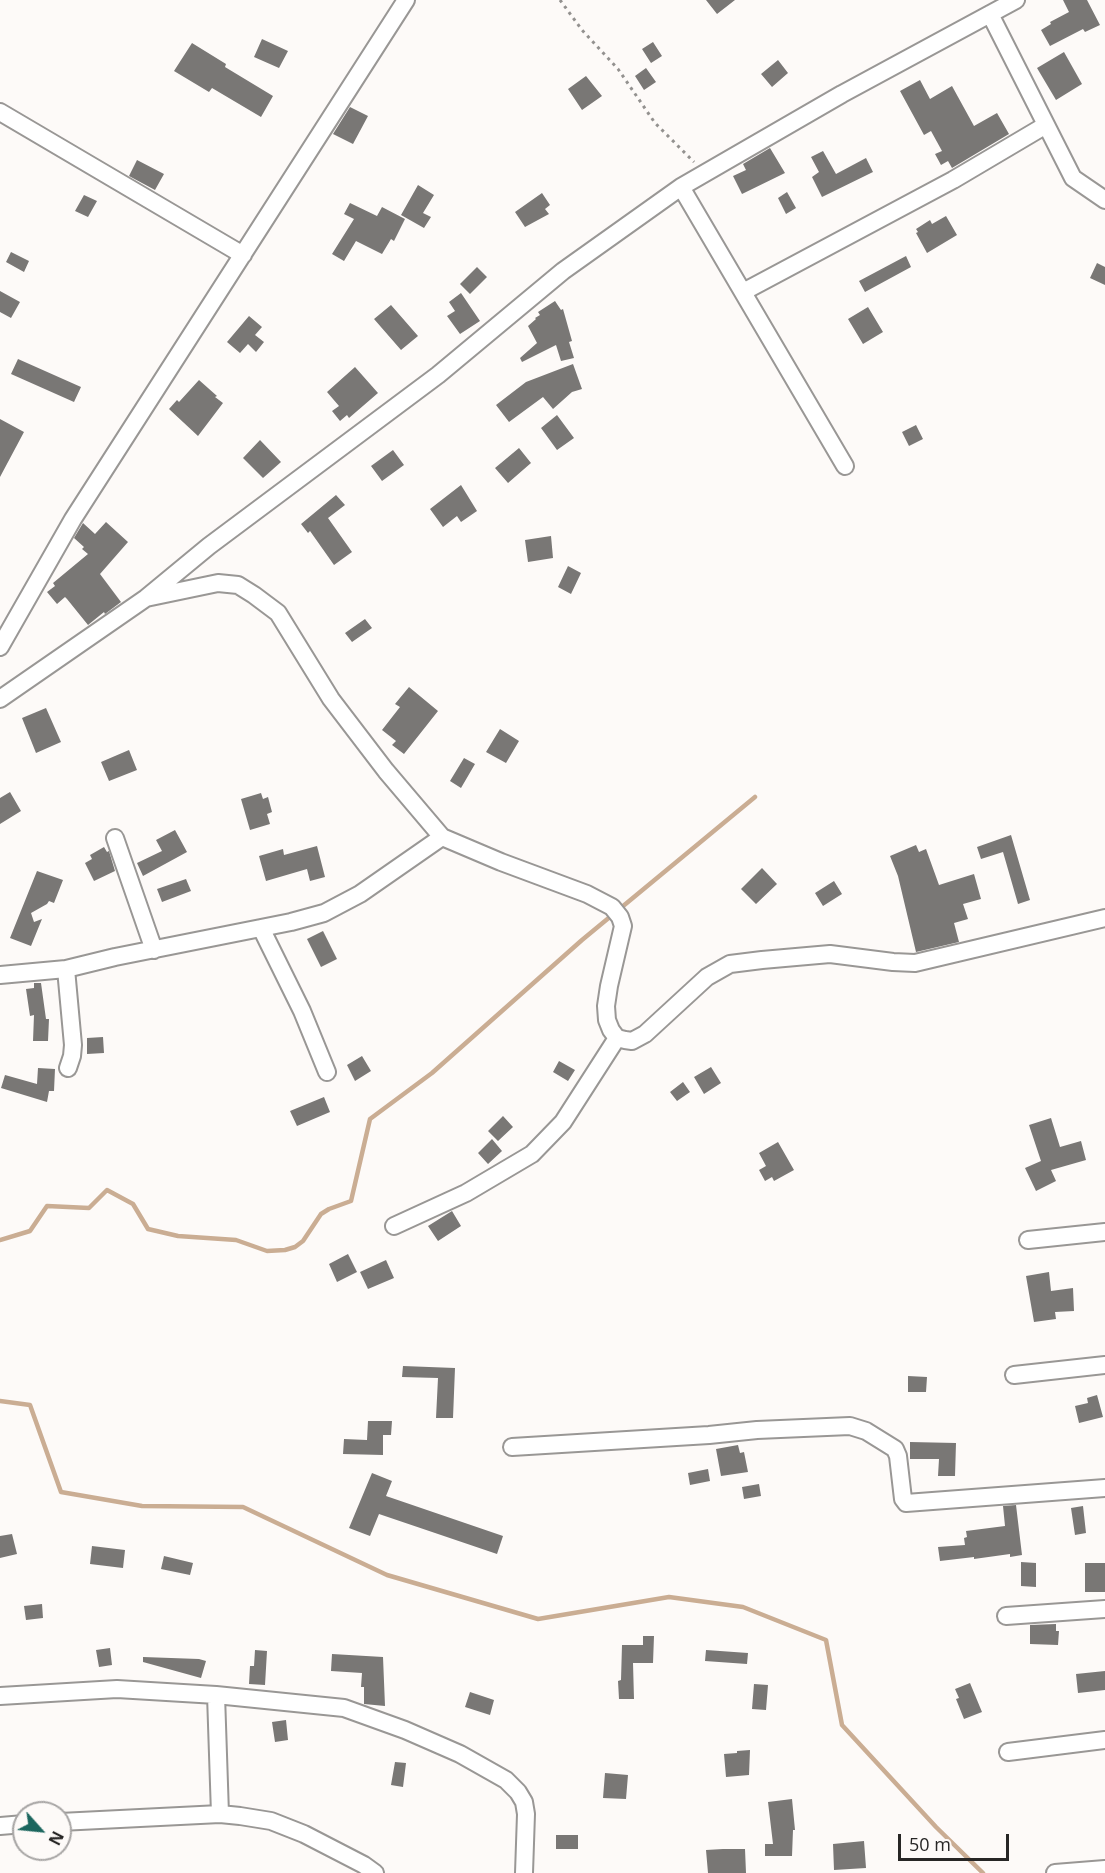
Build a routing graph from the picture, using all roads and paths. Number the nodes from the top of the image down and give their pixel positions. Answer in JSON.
{"nodes":[{"id":1,"x":406,"y":0,"type":"edge"},
{"id":2,"x":560,"y":0,"type":"edge"},
{"id":3,"x":1016,"y":0,"type":"edge"},
{"id":4,"x":990,"y":14,"type":"junction"},
{"id":5,"x":0,"y":112,"type":"edge"},
{"id":6,"x":1046,"y":125,"type":"junction"},
{"id":7,"x":705,"y":173,"type":"junction"},
{"id":8,"x":681,"y":187,"type":"junction"},
{"id":9,"x":1105,"y":200,"type":"edge"},
{"id":10,"x":243,"y":255,"type":"junction"},
{"id":11,"x":742,"y":292,"type":"junction"},
{"id":12,"x":845,"y":466,"type":"dead end"},
{"id":13,"x":146,"y":598,"type":"junction"},
{"id":14,"x":0,"y":646,"type":"edge"},
{"id":15,"x":0,"y":699,"type":"edge"},
{"id":16,"x":442,"y":837,"type":"junction"},
{"id":17,"x":115,"y":838,"type":"dead end"},
{"id":18,"x":1105,"y":918,"type":"edge"},
{"id":19,"x":261,"y":928,"type":"junction"},
{"id":20,"x":154,"y":950,"type":"junction"},
{"id":21,"x":66,"y":969,"type":"junction"},
{"id":22,"x":0,"y":975,"type":"edge"},
{"id":23,"x":617,"y":1038,"type":"junction"},
{"id":24,"x":68,"y":1068,"type":"dead end"},
{"id":25,"x":327,"y":1072,"type":"dead end"},
{"id":26,"x":394,"y":1226,"type":"dead end"},
{"id":27,"x":1105,"y":1232,"type":"edge"},
{"id":28,"x":1028,"y":1240,"type":"dead end"},
{"id":29,"x":1105,"y":1365,"type":"edge"},
{"id":30,"x":1014,"y":1376,"type":"dead end"},
{"id":31,"x":512,"y":1446,"type":"dead end"},
{"id":32,"x":1105,"y":1488,"type":"edge"},
{"id":33,"x":1105,"y":1609,"type":"edge"},
{"id":34,"x":1006,"y":1616,"type":"dead end"},
{"id":35,"x":216,"y":1695,"type":"junction"},
{"id":36,"x":0,"y":1696,"type":"edge"},
{"id":37,"x":1105,"y":1740,"type":"edge"},
{"id":38,"x":1008,"y":1752,"type":"dead end"},
{"id":39,"x":220,"y":1814,"type":"junction"},
{"id":40,"x":72,"y":1821,"type":"edge"},
{"id":41,"x":1105,"y":1869,"type":"edge"},
{"id":42,"x":375,"y":1873,"type":"edge"},
{"id":43,"x":524,"y":1873,"type":"edge"},
{"id":44,"x":1055,"y":1873,"type":"edge"}],
"edges":[{"from":1,"to":10,"type":"street"},
{"from":2,"to":7,"type":"path"},
{"from":3,"to":4,"type":"street"},
{"from":4,"to":6,"type":"street"},
{"from":4,"to":7,"type":"street"},
{"from":5,"to":10,"type":"street"},
{"from":6,"to":9,"type":"street"},
{"from":6,"to":11,"type":"street"},
{"from":7,"to":8,"type":"street"},
{"from":8,"to":11,"type":"street"},
{"from":8,"to":13,"type":"street"},
{"from":10,"to":14,"type":"street"},
{"from":11,"to":12,"type":"street"},
{"from":13,"to":15,"type":"street"},
{"from":13,"to":16,"type":"street"},
{"from":16,"to":19,"type":"street"},
{"from":16,"to":23,"type":"street"},
{"from":17,"to":20,"type":"street"},
{"from":18,"to":23,"type":"street"},
{"from":19,"to":20,"type":"street"},
{"from":19,"to":25,"type":"street"},
{"from":20,"to":21,"type":"street"},
{"from":21,"to":22,"type":"street"},
{"from":21,"to":24,"type":"street"},
{"from":23,"to":26,"type":"street"},
{"from":27,"to":28,"type":"street"},
{"from":29,"to":30,"type":"street"},
{"from":31,"to":32,"type":"street"},
{"from":33,"to":34,"type":"street"},
{"from":35,"to":36,"type":"street"},
{"from":35,"to":39,"type":"street"},
{"from":35,"to":43,"type":"street"},
{"from":37,"to":38,"type":"street"},
{"from":39,"to":40,"type":"street"},
{"from":39,"to":42,"type":"street"},
{"from":41,"to":44,"type":"street"}]}
